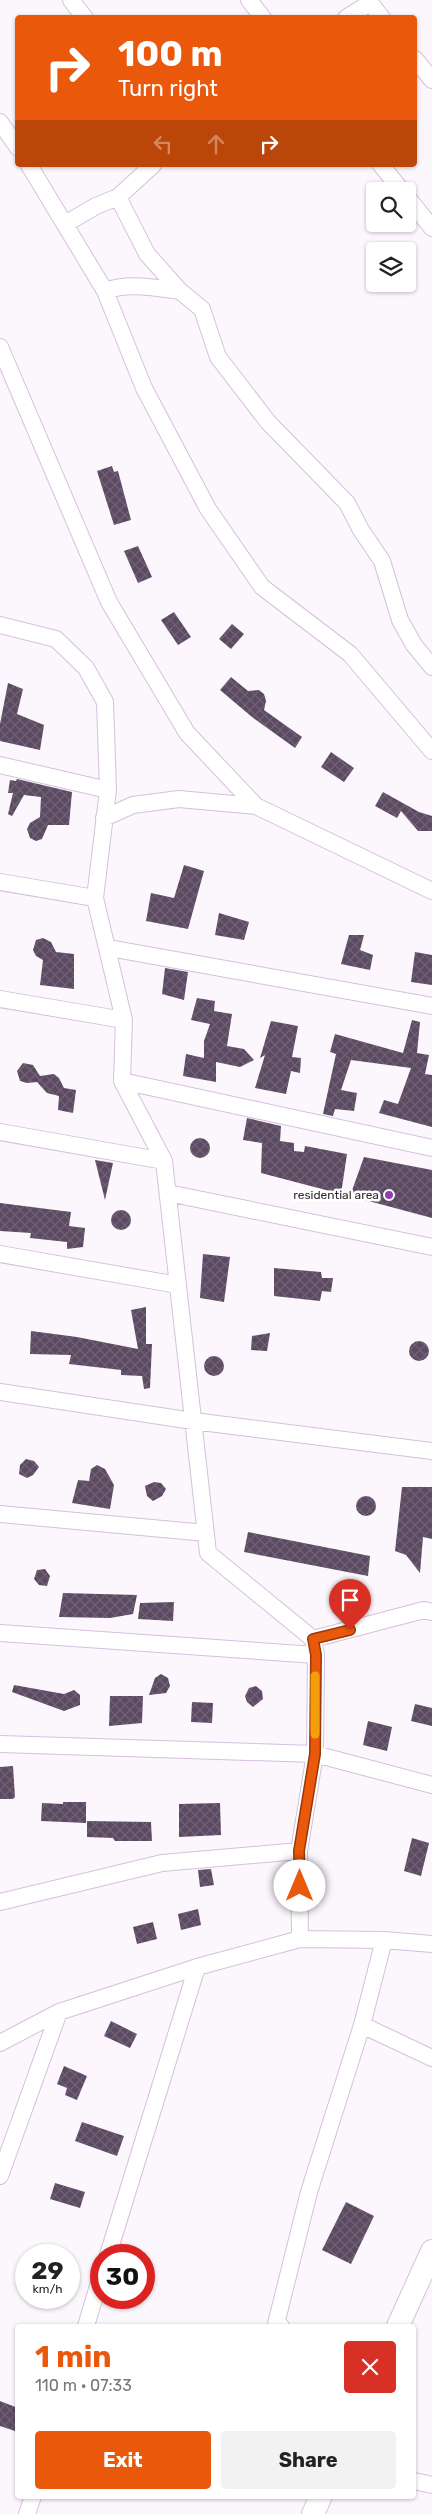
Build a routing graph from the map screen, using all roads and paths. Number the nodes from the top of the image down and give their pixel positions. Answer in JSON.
{"nodes":[{"id":1,"x":71,"y":0,"type":"edge"},
{"id":2,"x":249,"y":0,"type":"edge"},
{"id":3,"x":369,"y":1,"type":"edge"},
{"id":4,"x":83,"y":15,"type":"edge"},
{"id":5,"x":261,"y":15,"type":"edge"},
{"id":6,"x":350,"y":15,"type":"edge"},
{"id":7,"x":380,"y":15,"type":"edge"},
{"id":8,"x":417,"y":61,"type":"edge"},
{"id":9,"x":432,"y":80,"type":"edge"},
{"id":10,"x":0,"y":122,"type":"edge"},
{"id":11,"x":15,"y":144,"type":"edge"},
{"id":12,"x":30,"y":167,"type":"edge"},
{"id":13,"x":151,"y":167,"type":"edge"},
{"id":14,"x":383,"y":167,"type":"edge"},
{"id":15,"x":395,"y":182,"type":"edge"},
{"id":16,"x":118,"y":197,"type":"junction"},
{"id":17,"x":416,"y":208,"type":"edge"},
{"id":18,"x":65,"y":224,"type":"junction"},
{"id":19,"x":432,"y":228,"type":"edge"},
{"id":20,"x":105,"y":291,"type":"junction"},
{"id":21,"x":180,"y":291,"type":"junction"},
{"id":22,"x":2,"y":354,"type":"edge"},
{"id":23,"x":0,"y":625,"type":"edge"},
{"id":24,"x":432,"y":667,"type":"edge"},
{"id":25,"x":432,"y":751,"type":"edge"},
{"id":26,"x":0,"y":765,"type":"edge"},
{"id":27,"x":108,"y":790,"type":"junction"},
{"id":28,"x":256,"y":806,"type":"junction"},
{"id":29,"x":104,"y":818,"type":"junction"},
{"id":30,"x":0,"y":882,"type":"edge"},
{"id":31,"x":432,"y":891,"type":"edge"},
{"id":32,"x":95,"y":898,"type":"junction"},
{"id":33,"x":109,"y":948,"type":"junction"},
{"id":34,"x":0,"y":999,"type":"edge"},
{"id":35,"x":432,"y":1006,"type":"edge"},
{"id":36,"x":124,"y":1020,"type":"junction"},
{"id":37,"x":122,"y":1081,"type":"junction"},
{"id":38,"x":0,"y":1132,"type":"edge"},
{"id":39,"x":432,"y":1148,"type":"edge"},
{"id":40,"x":164,"y":1161,"type":"junction"},
{"id":41,"x":168,"y":1193,"type":"junction"},
{"id":42,"x":432,"y":1247,"type":"edge"},
{"id":43,"x":0,"y":1254,"type":"edge"},
{"id":44,"x":178,"y":1285,"type":"junction"},
{"id":45,"x":0,"y":1392,"type":"edge"},
{"id":46,"x":193,"y":1421,"type":"junction"},
{"id":47,"x":432,"y":1451,"type":"edge"},
{"id":48,"x":0,"y":1514,"type":"edge"},
{"id":49,"x":206,"y":1533,"type":"junction"},
{"id":50,"x":432,"y":1612,"type":"edge"},
{"id":51,"x":0,"y":1633,"type":"edge"},
{"id":52,"x":314,"y":1647,"type":"junction"},
{"id":53,"x":0,"y":1744,"type":"edge"},
{"id":54,"x":315,"y":1754,"type":"junction"},
{"id":55,"x":432,"y":1785,"type":"edge"},
{"id":56,"x":299,"y":1851,"type":"junction"},
{"id":57,"x":0,"y":1902,"type":"edge"},
{"id":58,"x":300,"y":1939,"type":"junction"},
{"id":59,"x":384,"y":1940,"type":"junction"},
{"id":60,"x":432,"y":1944,"type":"edge"},
{"id":61,"x":197,"y":1967,"type":"junction"},
{"id":62,"x":59,"y":2012,"type":"junction"},
{"id":63,"x":362,"y":2025,"type":"junction"},
{"id":64,"x":0,"y":2044,"type":"edge"},
{"id":65,"x":432,"y":2058,"type":"edge"},
{"id":66,"x":0,"y":2176,"type":"edge"},
{"id":67,"x":111,"y":2244,"type":"edge"},
{"id":68,"x":432,"y":2251,"type":"edge"},
{"id":69,"x":91,"y":2309,"type":"edge"},
{"id":70,"x":87,"y":2324,"type":"edge"},
{"id":71,"x":276,"y":2324,"type":"edge"},
{"id":72,"x":399,"y":2324,"type":"edge"},
{"id":73,"x":416,"y":2482,"type":"edge"},
{"id":74,"x":432,"y":2486,"type":"edge"},
{"id":75,"x":32,"y":2499,"type":"edge"},
{"id":76,"x":320,"y":2499,"type":"edge"},
{"id":77,"x":27,"y":2514,"type":"edge"},
{"id":78,"x":314,"y":2514,"type":"edge"}],
"edges":[{"from":1,"to":4,"type":"street"},
{"from":2,"to":5,"type":"street"},
{"from":3,"to":6,"type":"street"},
{"from":3,"to":7,"type":"street"},
{"from":8,"to":9,"type":"street"},
{"from":10,"to":11,"type":"street"},
{"from":12,"to":18,"type":"street"},
{"from":13,"to":16,"type":"street"},
{"from":14,"to":15,"type":"street"},
{"from":16,"to":18,"type":"street"},
{"from":16,"to":21,"type":"street"},
{"from":17,"to":19,"type":"street"},
{"from":18,"to":20,"type":"street"},
{"from":20,"to":21,"type":"street"},
{"from":20,"to":25,"type":"street"},
{"from":21,"to":24,"type":"street"},
{"from":22,"to":28,"type":"street"},
{"from":23,"to":27,"type":"street"},
{"from":26,"to":27,"type":"street"},
{"from":27,"to":29,"type":"street"},
{"from":28,"to":29,"type":"street"},
{"from":28,"to":31,"type":"street"},
{"from":29,"to":32,"type":"street"},
{"from":30,"to":32,"type":"street"},
{"from":32,"to":33,"type":"street"},
{"from":33,"to":35,"type":"street"},
{"from":33,"to":36,"type":"street"},
{"from":34,"to":36,"type":"street"},
{"from":36,"to":37,"type":"street"},
{"from":37,"to":39,"type":"street"},
{"from":37,"to":40,"type":"street"},
{"from":38,"to":40,"type":"street"},
{"from":40,"to":41,"type":"street"},
{"from":41,"to":42,"type":"street"},
{"from":41,"to":44,"type":"street"},
{"from":43,"to":44,"type":"street"},
{"from":44,"to":46,"type":"street"},
{"from":45,"to":46,"type":"street"},
{"from":46,"to":47,"type":"street"},
{"from":46,"to":49,"type":"street"},
{"from":48,"to":49,"type":"street"},
{"from":49,"to":52,"type":"street"},
{"from":50,"to":52,"type":"street"},
{"from":51,"to":52,"type":"street"},
{"from":52,"to":54,"type":"street"},
{"from":53,"to":54,"type":"street"},
{"from":54,"to":55,"type":"street"},
{"from":54,"to":56,"type":"street"},
{"from":56,"to":57,"type":"street"},
{"from":56,"to":58,"type":"street"},
{"from":58,"to":59,"type":"street"},
{"from":58,"to":61,"type":"street"},
{"from":59,"to":60,"type":"street"},
{"from":59,"to":63,"type":"street"},
{"from":61,"to":62,"type":"street"},
{"from":61,"to":67,"type":"street"},
{"from":62,"to":64,"type":"street"},
{"from":62,"to":66,"type":"street"},
{"from":63,"to":65,"type":"street"},
{"from":63,"to":71,"type":"street"},
{"from":68,"to":72,"type":"main road"},
{"from":69,"to":70,"type":"street"},
{"from":73,"to":74,"type":"street"},
{"from":75,"to":77,"type":"street"},
{"from":76,"to":78,"type":"main road"}]}
